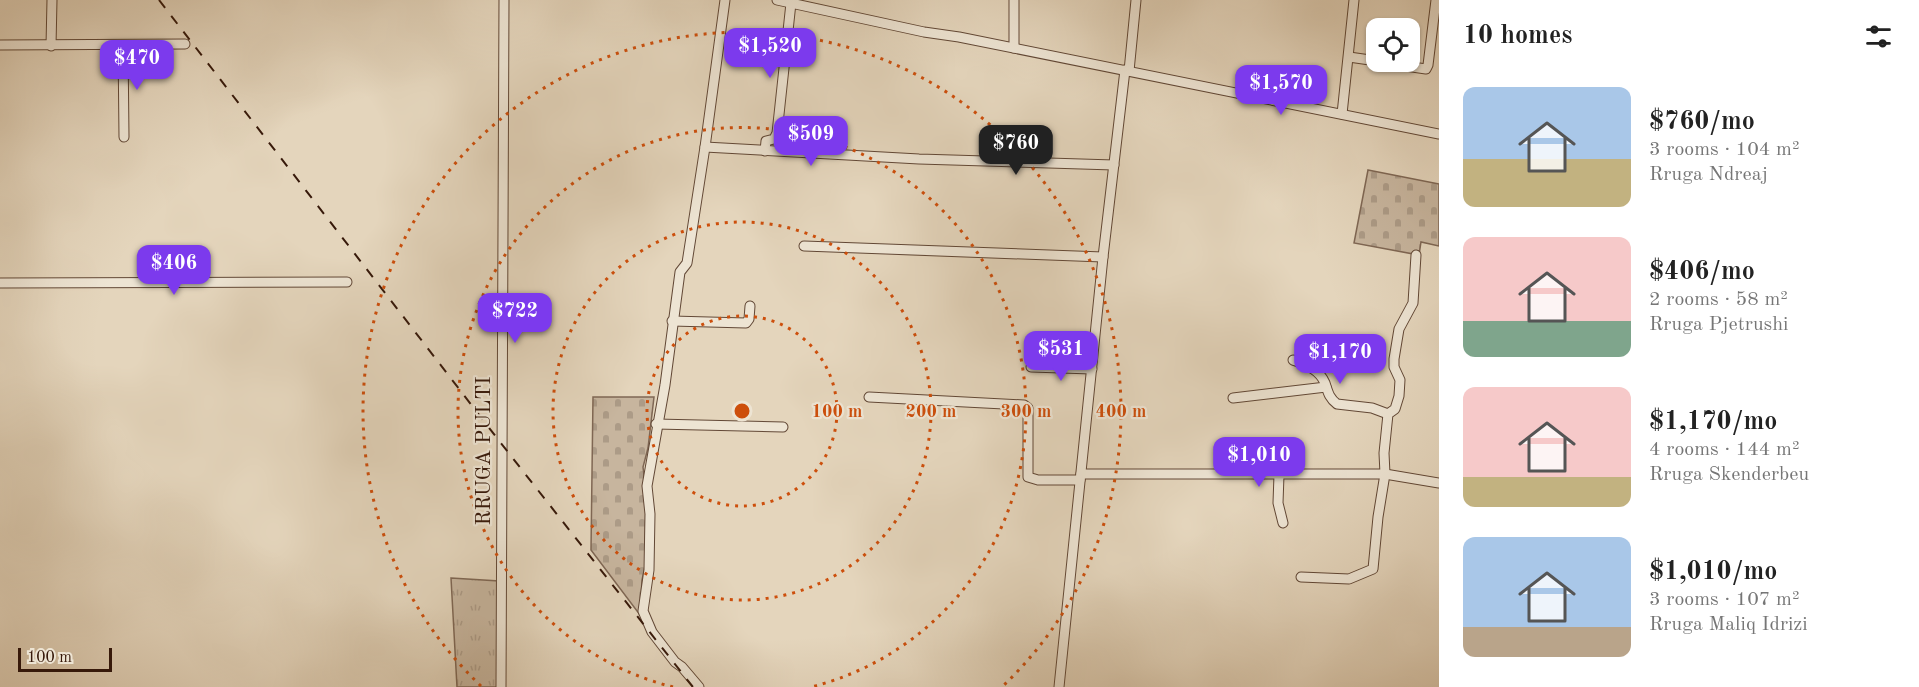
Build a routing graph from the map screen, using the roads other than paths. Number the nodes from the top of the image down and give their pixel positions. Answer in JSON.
{"nodes":[{"id":1,"x":52,"y":0,"type":"edge"},
{"id":2,"x":504,"y":0,"type":"edge"},
{"id":3,"x":725,"y":0,"type":"edge"},
{"id":4,"x":777,"y":0,"type":"edge"},
{"id":5,"x":1014,"y":0,"type":"edge"},
{"id":6,"x":1136,"y":0,"type":"edge"},
{"id":7,"x":1354,"y":0,"type":"edge"},
{"id":8,"x":1436,"y":0,"type":"edge"},
{"id":9,"x":791,"y":3,"type":"junction"},
{"id":10,"x":185,"y":44,"type":"dead end"},
{"id":11,"x":0,"y":45,"type":"edge"},
{"id":12,"x":123,"y":45,"type":"junction"},
{"id":13,"x":51,"y":46,"type":"junction"},
{"id":14,"x":1014,"y":48,"type":"junction"},
{"id":15,"x":1349,"y":57,"type":"junction"},
{"id":16,"x":1366,"y":59,"type":"edge"},
{"id":17,"x":1420,"y":68,"type":"edge"},
{"id":18,"x":1127,"y":71,"type":"junction"},
{"id":19,"x":1342,"y":114,"type":"junction"},
{"id":20,"x":1439,"y":134,"type":"edge"},
{"id":21,"x":124,"y":137,"type":"dead end"},
{"id":22,"x":705,"y":147,"type":"junction"},
{"id":23,"x":765,"y":151,"type":"junction"},
{"id":24,"x":1113,"y":165,"type":"junction"},
{"id":25,"x":804,"y":246,"type":"dead end"},
{"id":26,"x":1416,"y":255,"type":"dead end"},
{"id":27,"x":1103,"y":257,"type":"junction"},
{"id":28,"x":347,"y":282,"type":"dead end"},
{"id":29,"x":0,"y":283,"type":"edge"},
{"id":30,"x":750,"y":306,"type":"dead end"},
{"id":31,"x":672,"y":321,"type":"junction"},
{"id":32,"x":1293,"y":360,"type":"dead end"},
{"id":33,"x":1031,"y":367,"type":"dead end"},
{"id":34,"x":1092,"y":369,"type":"junction"},
{"id":35,"x":1326,"y":387,"type":"junction"},
{"id":36,"x":869,"y":397,"type":"dead end"},
{"id":37,"x":1233,"y":398,"type":"dead end"},
{"id":38,"x":1388,"y":414,"type":"junction"},
{"id":39,"x":656,"y":424,"type":"junction"},
{"id":40,"x":783,"y":427,"type":"dead end"},
{"id":41,"x":1385,"y":474,"type":"junction"},
{"id":42,"x":1279,"y":475,"type":"junction"},
{"id":43,"x":1081,"y":477,"type":"junction"},
{"id":44,"x":1439,"y":483,"type":"edge"},
{"id":45,"x":1283,"y":523,"type":"dead end"},
{"id":46,"x":1301,"y":577,"type":"dead end"},
{"id":47,"x":501,"y":687,"type":"edge"},
{"id":48,"x":699,"y":687,"type":"edge"},
{"id":49,"x":1059,"y":687,"type":"edge"}],
"edges":[{"from":1,"to":13,"type":"street"},
{"from":2,"to":47,"type":"street","name":"RRUGA PULTI"},
{"from":3,"to":22,"type":"street"},
{"from":4,"to":9,"type":"street"},
{"from":5,"to":14,"type":"street"},
{"from":6,"to":18,"type":"street"},
{"from":7,"to":15,"type":"street"},
{"from":8,"to":17,"type":"street"},
{"from":9,"to":14,"type":"street"},
{"from":9,"to":23,"type":"street"},
{"from":10,"to":12,"type":"street"},
{"from":11,"to":13,"type":"street"},
{"from":12,"to":13,"type":"street"},
{"from":12,"to":21,"type":"street"},
{"from":14,"to":18,"type":"street"},
{"from":15,"to":16,"type":"street"},
{"from":15,"to":19,"type":"street"},
{"from":18,"to":19,"type":"street"},
{"from":18,"to":24,"type":"street"},
{"from":19,"to":20,"type":"street"},
{"from":22,"to":23,"type":"street"},
{"from":22,"to":31,"type":"street"},
{"from":23,"to":24,"type":"street"},
{"from":24,"to":27,"type":"street"},
{"from":25,"to":27,"type":"street"},
{"from":26,"to":38,"type":"street"},
{"from":27,"to":34,"type":"street"},
{"from":28,"to":29,"type":"street"},
{"from":30,"to":31,"type":"street"},
{"from":31,"to":39,"type":"street"},
{"from":32,"to":35,"type":"street"},
{"from":33,"to":34,"type":"street"},
{"from":34,"to":43,"type":"street"},
{"from":35,"to":37,"type":"street"},
{"from":35,"to":38,"type":"street"},
{"from":36,"to":43,"type":"street"},
{"from":38,"to":41,"type":"street"},
{"from":39,"to":40,"type":"street"},
{"from":39,"to":48,"type":"street"},
{"from":41,"to":42,"type":"street"},
{"from":41,"to":44,"type":"street"},
{"from":41,"to":46,"type":"street"},
{"from":42,"to":43,"type":"street"},
{"from":42,"to":45,"type":"street"},
{"from":43,"to":49,"type":"street"}]}
